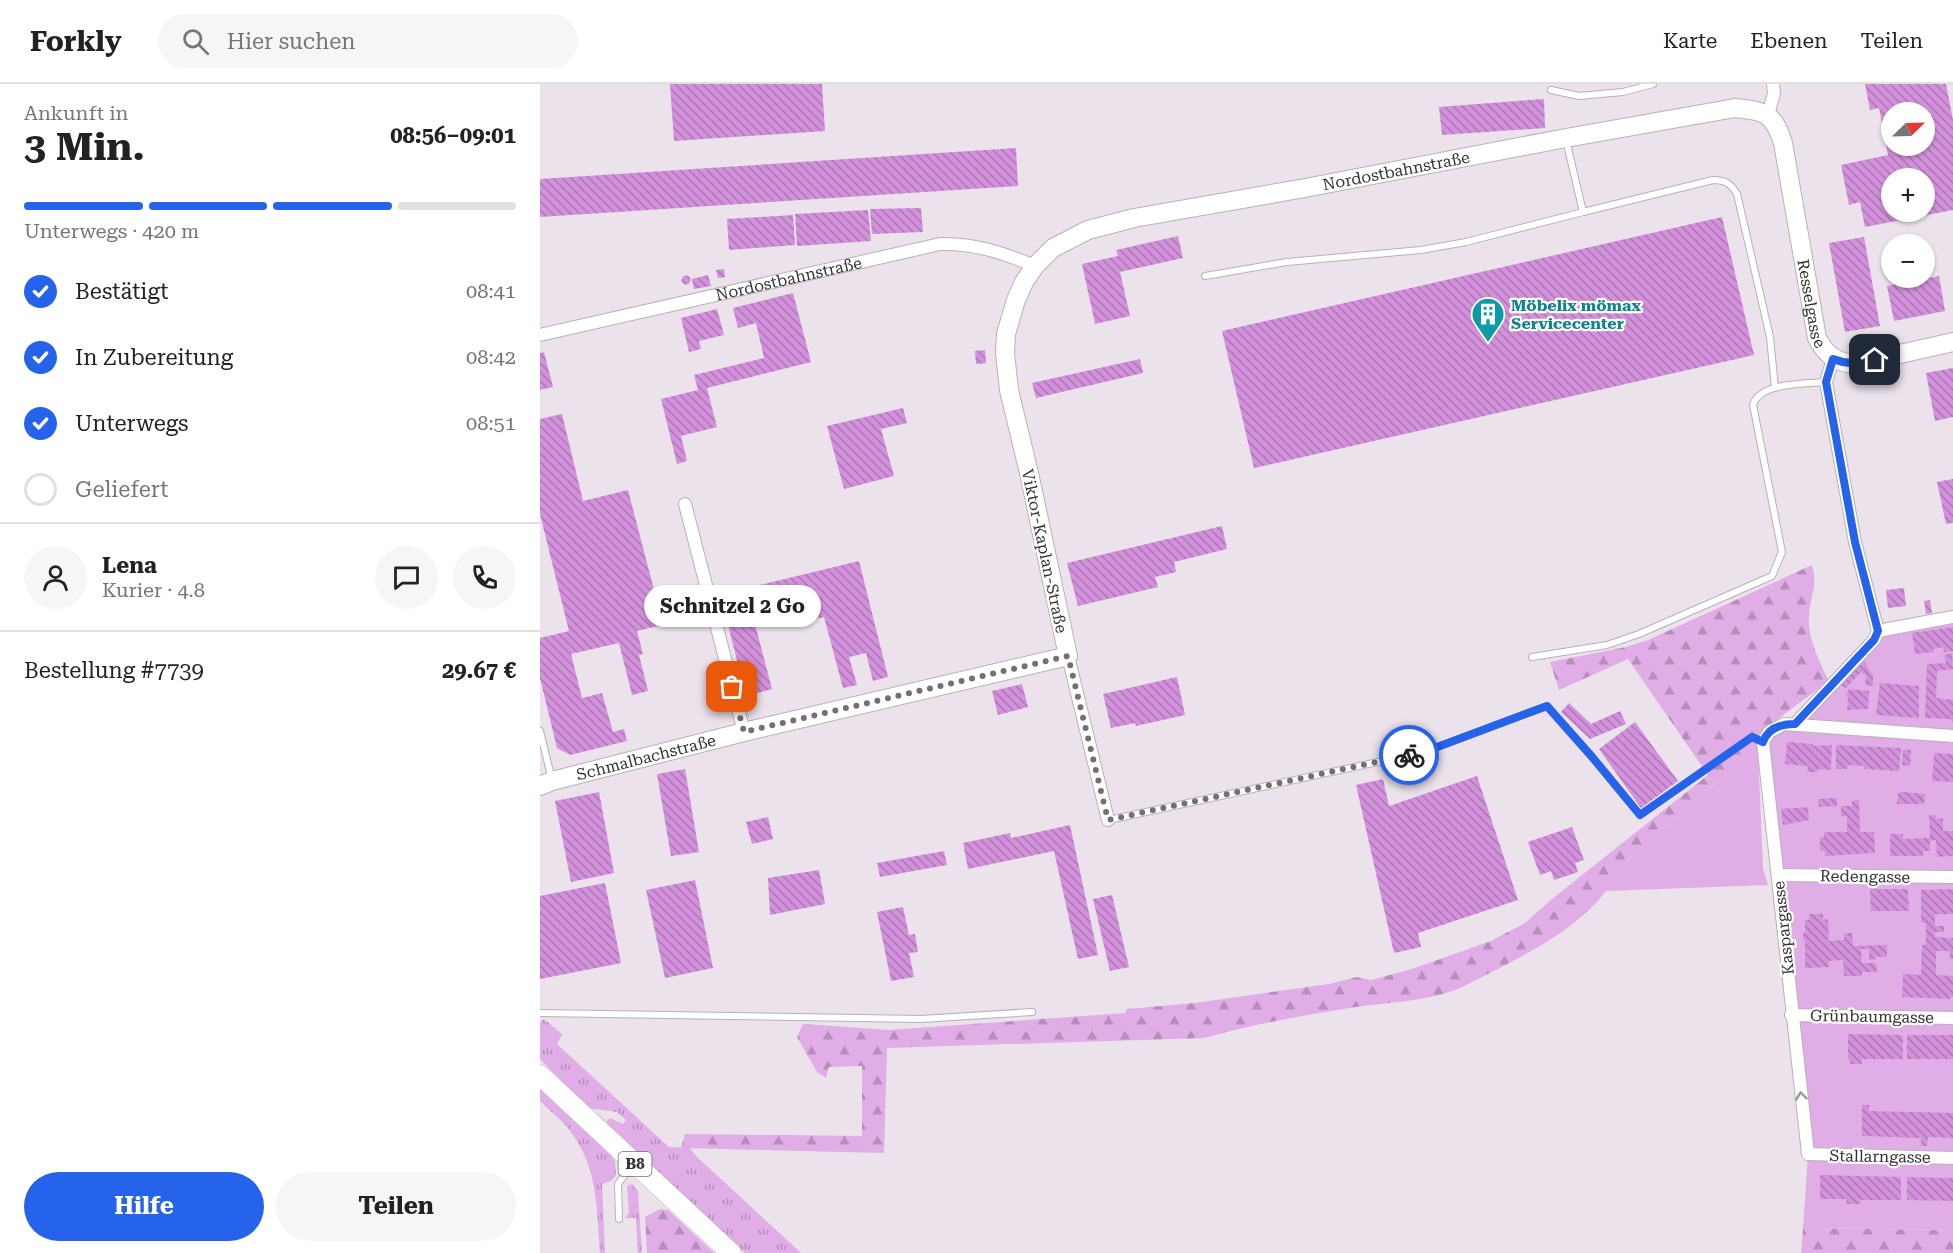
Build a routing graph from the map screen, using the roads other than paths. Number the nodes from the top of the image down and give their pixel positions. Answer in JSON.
{"nodes":[{"id":1,"x":1653,"y":84,"type":"edge"},
{"id":2,"x":1773,"y":84,"type":"edge"},
{"id":3,"x":1551,"y":90,"type":"dead end"},
{"id":4,"x":1768,"y":115,"type":"junction"},
{"id":5,"x":1566,"y":138,"type":"junction"},
{"id":6,"x":1583,"y":212,"type":"junction"},
{"id":7,"x":1035,"y":266,"type":"junction"},
{"id":8,"x":1205,"y":276,"type":"dead end"},
{"id":9,"x":1024,"y":282,"type":"joint"},
{"id":10,"x":540,"y":335,"type":"edge"},
{"id":11,"x":1953,"y":342,"type":"edge"},
{"id":12,"x":1833,"y":359,"type":"junction"},
{"id":13,"x":1826,"y":382,"type":"junction"},
{"id":14,"x":1775,"y":388,"type":"junction"},
{"id":15,"x":685,"y":504,"type":"dead end"},
{"id":16,"x":1953,"y":617,"type":"edge"},
{"id":17,"x":1878,"y":631,"type":"junction"},
{"id":18,"x":1068,"y":656,"type":"junction"},
{"id":19,"x":1532,"y":657,"type":"dead end"},
{"id":20,"x":1795,"y":724,"type":"junction"},
{"id":21,"x":540,"y":731,"type":"edge"},
{"id":22,"x":744,"y":732,"type":"junction"},
{"id":23,"x":1953,"y":736,"type":"edge"},
{"id":24,"x":1763,"y":742,"type":"junction"},
{"id":25,"x":546,"y":784,"type":"edge"},
{"id":26,"x":1108,"y":820,"type":"joint"},
{"id":27,"x":1778,"y":876,"type":"junction"},
{"id":28,"x":1953,"y":877,"type":"edge"},
{"id":29,"x":1032,"y":1012,"type":"dead end"},
{"id":30,"x":540,"y":1013,"type":"edge"},
{"id":31,"x":1791,"y":1015,"type":"junction"},
{"id":32,"x":1953,"y":1018,"type":"edge"},
{"id":33,"x":540,"y":1075,"type":"edge"},
{"id":34,"x":1808,"y":1155,"type":"joint"},
{"id":35,"x":1953,"y":1158,"type":"edge"},
{"id":36,"x":634,"y":1163,"type":"junction"},
{"id":37,"x":619,"y":1219,"type":"dead end"},
{"id":38,"x":731,"y":1253,"type":"edge"}],
"edges":[{"from":1,"to":3,"type":"lane"},
{"from":2,"to":4,"type":"street"},
{"from":4,"to":5,"type":"street","name":"Nordostbahnstraße"},
{"from":4,"to":12,"type":"street","name":"Resselgasse"},
{"from":5,"to":6,"type":"lane"},
{"from":5,"to":7,"type":"street","name":"Nordostbahnstraße"},
{"from":6,"to":8,"type":"lane"},
{"from":6,"to":14,"type":"lane"},
{"from":7,"to":9,"type":"street","name":"Nordostbahnstraße"},
{"from":7,"to":10,"type":"street","name":"Nordostbahnstraße"},
{"from":9,"to":18,"type":"street","name":"Viktor-Kaplan-Straße"},
{"from":11,"to":12,"type":"street"},
{"from":12,"to":13,"type":"street","name":"Resselgasse"},
{"from":13,"to":14,"type":"lane"},
{"from":13,"to":17,"type":"street","name":"Resselgasse"},
{"from":14,"to":19,"type":"lane"},
{"from":15,"to":22,"type":"street"},
{"from":16,"to":17,"type":"street"},
{"from":17,"to":20,"type":"street"},
{"from":18,"to":22,"type":"street","name":"Schmalbachstraße"},
{"from":18,"to":26,"type":"street","name":"Viktor-Kaplan-Straße"},
{"from":20,"to":23,"type":"street"},
{"from":20,"to":24,"type":"street"},
{"from":21,"to":25,"type":"lane"},
{"from":22,"to":25,"type":"street","name":"Schmalbachstraße"},
{"from":24,"to":26,"type":"lane"},
{"from":24,"to":27,"type":"street","name":"Kaspargasse"},
{"from":27,"to":28,"type":"street","name":"Redengasse"},
{"from":27,"to":31,"type":"street","name":"Kaspargasse"},
{"from":29,"to":30,"type":"lane"},
{"from":31,"to":32,"type":"street","name":"Grünbaumgasse"},
{"from":34,"to":31,"type":"street","name":"Kaspargasse","one_way":true},
{"from":33,"to":36,"type":"main road","number":"B8"},
{"from":34,"to":35,"type":"street","name":"Stallarngasse"},
{"from":36,"to":37,"type":"lane"},
{"from":36,"to":38,"type":"main road","number":"B8"}]}
